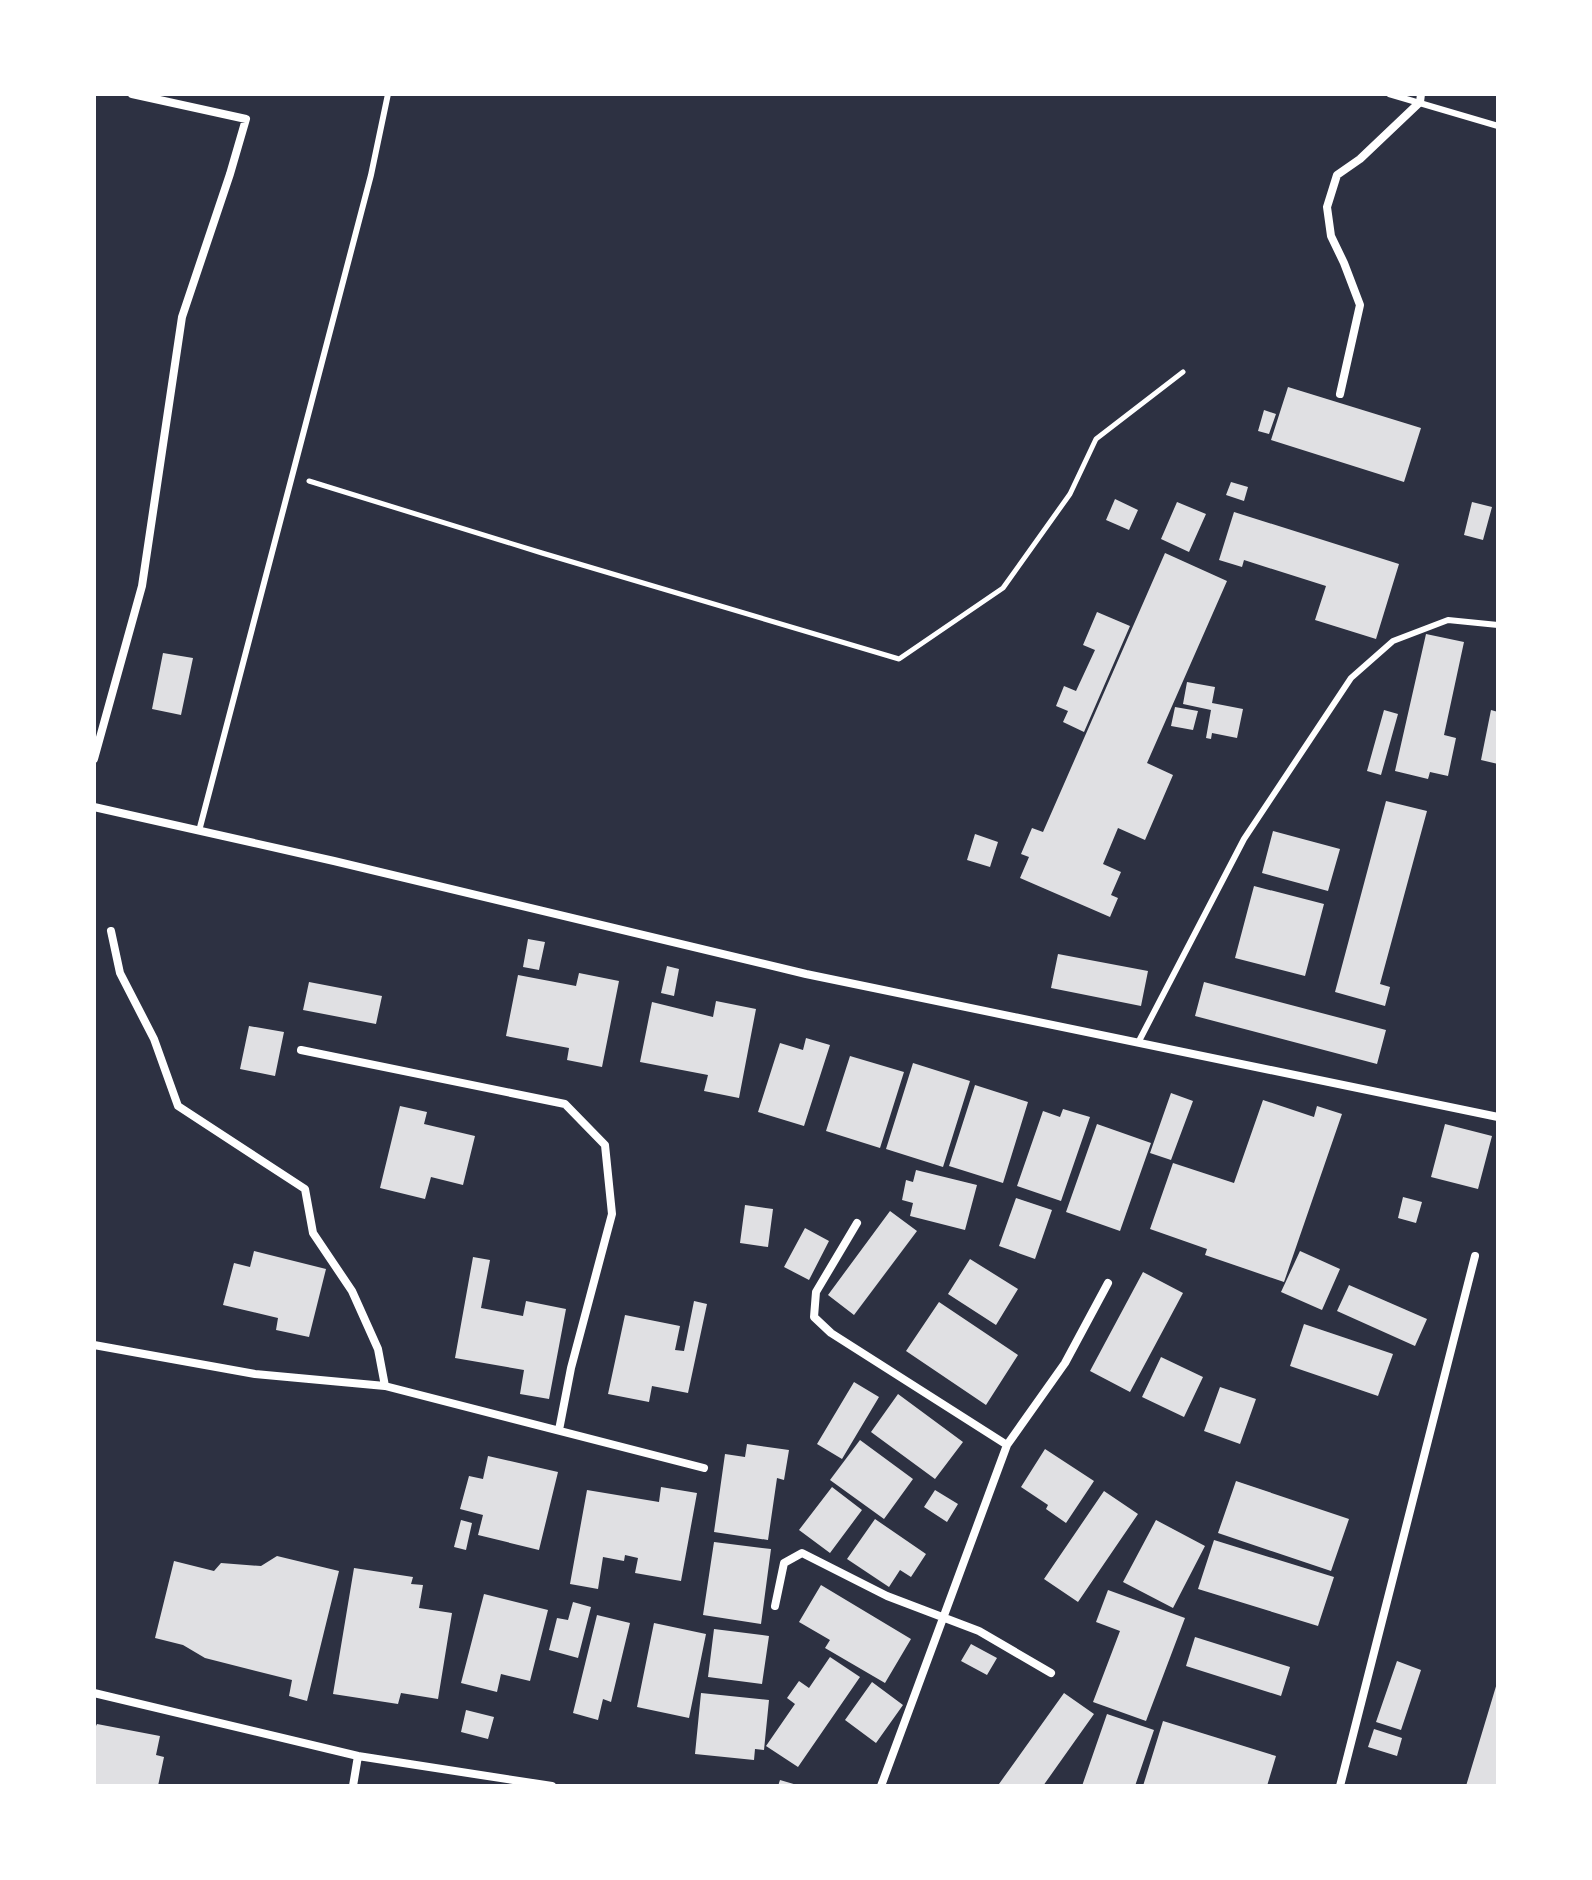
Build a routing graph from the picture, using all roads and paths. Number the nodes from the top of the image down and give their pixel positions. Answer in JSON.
{"nodes":[{"id":1,"x":132,"y":94,"type":"edge"},
{"id":2,"x":388,"y":94,"type":"edge"},
{"id":3,"x":1389,"y":94,"type":"edge"},
{"id":4,"x":1420,"y":98,"type":"edge"},
{"id":5,"x":1498,"y":126,"type":"edge"},
{"id":6,"x":1183,"y":372,"type":"dead end"},
{"id":7,"x":1340,"y":394,"type":"dead end"},
{"id":8,"x":293,"y":475,"type":"junction"},
{"id":9,"x":1498,"y":625,"type":"edge"},
{"id":10,"x":94,"y":759,"type":"edge"},
{"id":11,"x":94,"y":807,"type":"edge"},
{"id":12,"x":199,"y":831,"type":"junction"},
{"id":13,"x":111,"y":931,"type":"dead end"},
{"id":14,"x":1139,"y":1041,"type":"junction"},
{"id":15,"x":301,"y":1050,"type":"dead end"},
{"id":16,"x":1498,"y":1117,"type":"edge"},
{"id":17,"x":857,"y":1223,"type":"dead end"},
{"id":18,"x":1475,"y":1256,"type":"dead end"},
{"id":19,"x":1108,"y":1283,"type":"dead end"},
{"id":20,"x":94,"y":1345,"type":"edge"},
{"id":21,"x":385,"y":1386,"type":"junction"},
{"id":22,"x":559,"y":1430,"type":"junction"},
{"id":23,"x":1007,"y":1445,"type":"junction"},
{"id":24,"x":704,"y":1468,"type":"dead end"},
{"id":25,"x":775,"y":1606,"type":"dead end"},
{"id":26,"x":944,"y":1616,"type":"junction"},
{"id":27,"x":1051,"y":1673,"type":"dead end"},
{"id":28,"x":94,"y":1693,"type":"edge"},
{"id":29,"x":358,"y":1756,"type":"junction"},
{"id":30,"x":353,"y":1786,"type":"edge"},
{"id":31,"x":552,"y":1786,"type":"edge"},
{"id":32,"x":881,"y":1786,"type":"edge"},
{"id":33,"x":1340,"y":1786,"type":"edge"}],
"edges":[{"from":1,"to":10,"type":"street"},
{"from":2,"to":8,"type":"lane"},
{"from":3,"to":4,"type":"lane"},
{"from":4,"to":5,"type":"lane"},
{"from":4,"to":7,"type":"street"},
{"from":6,"to":8,"type":"path"},
{"from":8,"to":12,"type":"lane"},
{"from":9,"to":14,"type":"lane"},
{"from":11,"to":12,"type":"street"},
{"from":12,"to":14,"type":"street"},
{"from":13,"to":21,"type":"street"},
{"from":14,"to":16,"type":"street"},
{"from":15,"to":22,"type":"street"},
{"from":17,"to":23,"type":"street"},
{"from":18,"to":33,"type":"street"},
{"from":19,"to":23,"type":"street"},
{"from":20,"to":21,"type":"street"},
{"from":21,"to":22,"type":"street"},
{"from":22,"to":24,"type":"street"},
{"from":23,"to":26,"type":"street"},
{"from":25,"to":26,"type":"street"},
{"from":26,"to":27,"type":"street"},
{"from":26,"to":32,"type":"street"},
{"from":28,"to":29,"type":"street"},
{"from":29,"to":30,"type":"street"},
{"from":29,"to":31,"type":"street"}]}
